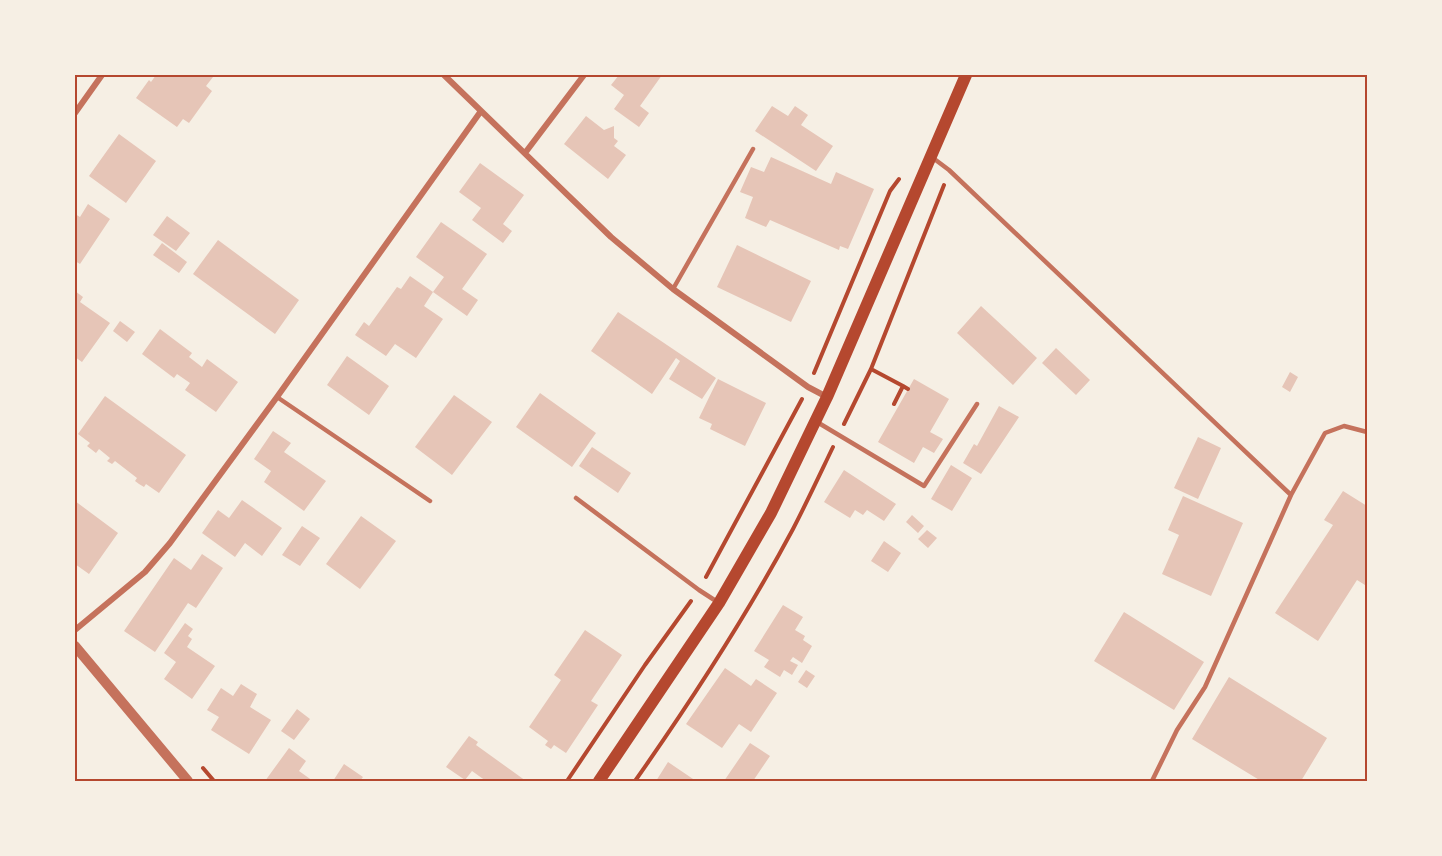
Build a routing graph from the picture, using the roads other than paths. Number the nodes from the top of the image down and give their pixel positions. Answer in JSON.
{"nodes":[{"id":1,"x":102,"y":75,"type":"edge"},
{"id":2,"x":444,"y":75,"type":"edge"},
{"id":3,"x":584,"y":75,"type":"edge"},
{"id":4,"x":966,"y":75,"type":"edge"},
{"id":5,"x":481,"y":111,"type":"junction"},
{"id":6,"x":75,"y":113,"type":"edge"},
{"id":7,"x":753,"y":149,"type":"dead end"},
{"id":8,"x":525,"y":153,"type":"junction"},
{"id":9,"x":932,"y":156,"type":"junction"},
{"id":10,"x":673,"y":289,"type":"junction"},
{"id":11,"x":277,"y":397,"type":"junction"},
{"id":12,"x":827,"y":397,"type":"junction"},
{"id":13,"x":977,"y":404,"type":"dead end"},
{"id":14,"x":814,"y":421,"type":"junction"},
{"id":15,"x":1367,"y":432,"type":"edge"},
{"id":16,"x":1292,"y":495,"type":"junction"},
{"id":17,"x":576,"y":498,"type":"dead end"},
{"id":18,"x":430,"y":501,"type":"dead end"},
{"id":19,"x":719,"y":603,"type":"junction"},
{"id":20,"x":75,"y":630,"type":"edge"},
{"id":21,"x":75,"y":646,"type":"edge"},
{"id":22,"x":188,"y":781,"type":"edge"},
{"id":23,"x":599,"y":781,"type":"edge"},
{"id":24,"x":1152,"y":781,"type":"edge"}],
"edges":[{"from":1,"to":6,"type":"street"},
{"from":2,"to":5,"type":"street"},
{"from":3,"to":8,"type":"street"},
{"from":4,"to":9,"type":"main road"},
{"from":5,"to":8,"type":"street"},
{"from":5,"to":11,"type":"street"},
{"from":7,"to":10,"type":"lane"},
{"from":8,"to":10,"type":"street"},
{"from":9,"to":12,"type":"main road"},
{"from":9,"to":16,"type":"lane"},
{"from":10,"to":12,"type":"street"},
{"from":11,"to":18,"type":"lane"},
{"from":11,"to":20,"type":"street"},
{"from":12,"to":14,"type":"main road"},
{"from":13,"to":14,"type":"lane"},
{"from":14,"to":19,"type":"main road"},
{"from":15,"to":16,"type":"lane"},
{"from":16,"to":24,"type":"lane"},
{"from":17,"to":19,"type":"lane"},
{"from":19,"to":23,"type":"main road"},
{"from":21,"to":22,"type":"street"}]}
